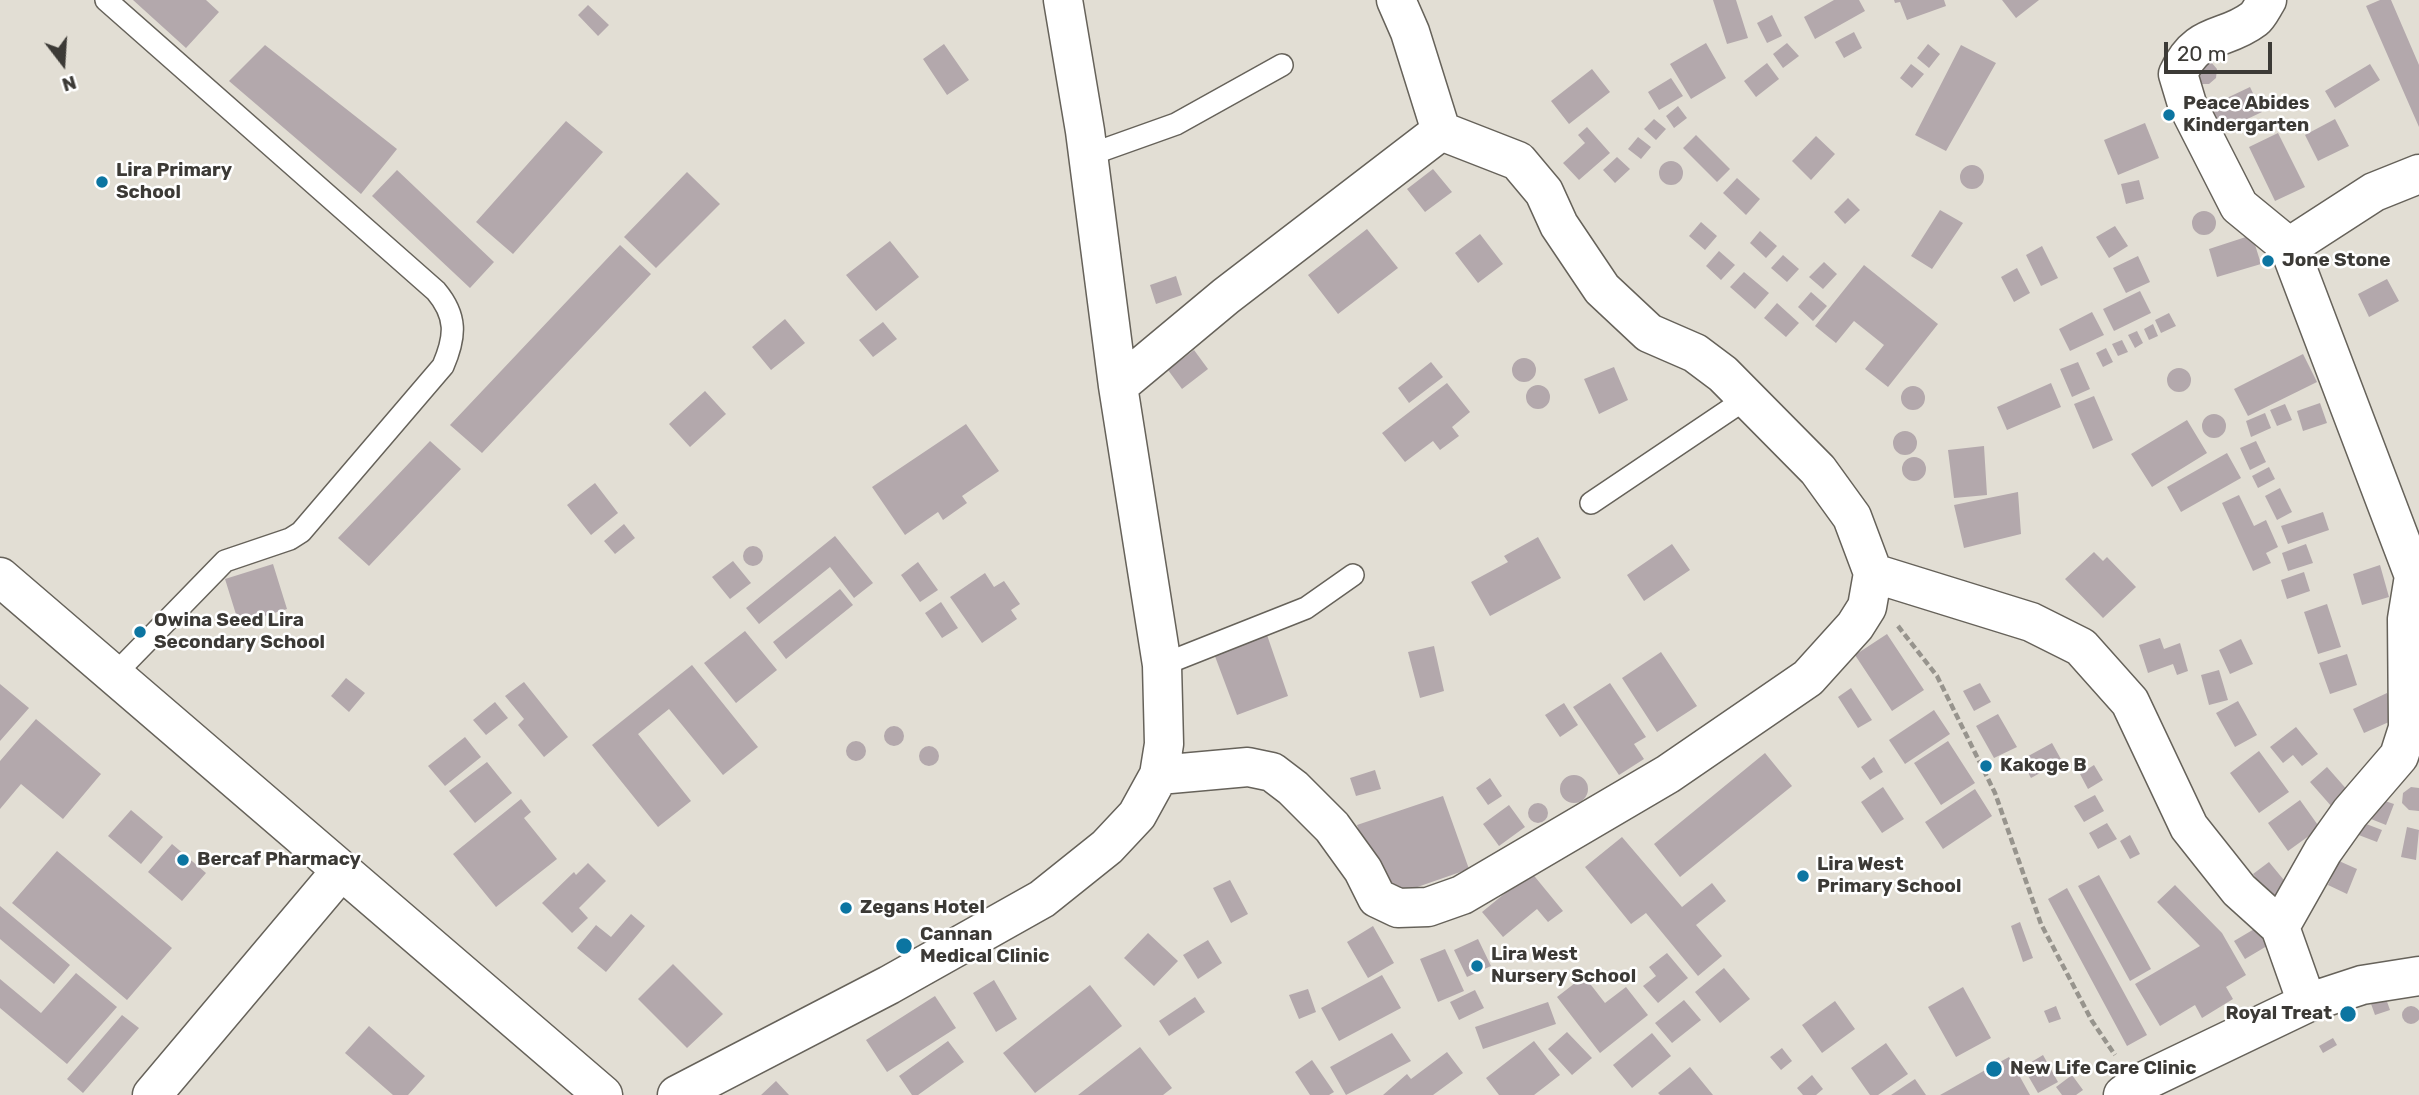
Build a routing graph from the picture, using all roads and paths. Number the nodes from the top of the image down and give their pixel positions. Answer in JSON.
{"nodes":[{"id":1,"x":106,"y":0,"type":"edge"},
{"id":2,"x":1063,"y":0,"type":"edge"},
{"id":3,"x":1396,"y":0,"type":"edge"},
{"id":4,"x":2267,"y":0,"type":"edge"},
{"id":5,"x":1282,"y":65,"type":"dead end"},
{"id":6,"x":1441,"y":131,"type":"junction"},
{"id":7,"x":1089,"y":155,"type":"junction"},
{"id":8,"x":2419,"y":174,"type":"edge"},
{"id":9,"x":2289,"y":247,"type":"junction"},
{"id":10,"x":1118,"y":386,"type":"junction"},
{"id":11,"x":1747,"y":398,"type":"junction"},
{"id":12,"x":1591,"y":503,"type":"dead end"},
{"id":13,"x":1353,"y":575,"type":"dead end"},
{"id":14,"x":0,"y":577,"type":"edge"},
{"id":15,"x":1870,"y":590,"type":"junction"},
{"id":16,"x":1161,"y":665,"type":"junction"},
{"id":17,"x":116,"y":674,"type":"junction"},
{"id":18,"x":1158,"y":775,"type":"junction"},
{"id":19,"x":340,"y":872,"type":"junction"},
{"id":20,"x":2280,"y":927,"type":"junction"},
{"id":21,"x":2419,"y":976,"type":"edge"},
{"id":22,"x":2307,"y":1003,"type":"junction"},
{"id":23,"x":2134,"y":1092,"type":"edge"},
{"id":24,"x":152,"y":1095,"type":"edge"},
{"id":25,"x":603,"y":1095,"type":"edge"},
{"id":26,"x":677,"y":1095,"type":"edge"}],
"edges":[{"from":1,"to":17,"type":"lane"},
{"from":2,"to":7,"type":"street"},
{"from":3,"to":6,"type":"street"},
{"from":4,"to":9,"type":"street"},
{"from":5,"to":7,"type":"lane"},
{"from":6,"to":10,"type":"street"},
{"from":6,"to":11,"type":"street"},
{"from":7,"to":10,"type":"street"},
{"from":8,"to":9,"type":"street"},
{"from":9,"to":20,"type":"street"},
{"from":10,"to":16,"type":"street"},
{"from":11,"to":12,"type":"lane"},
{"from":11,"to":15,"type":"street"},
{"from":13,"to":16,"type":"lane"},
{"from":14,"to":17,"type":"street"},
{"from":15,"to":18,"type":"street"},
{"from":15,"to":20,"type":"street"},
{"from":15,"to":23,"type":"path"},
{"from":16,"to":18,"type":"street"},
{"from":17,"to":19,"type":"street"},
{"from":18,"to":26,"type":"street"},
{"from":19,"to":24,"type":"street"},
{"from":19,"to":25,"type":"street"},
{"from":20,"to":22,"type":"street"},
{"from":21,"to":22,"type":"street"},
{"from":22,"to":23,"type":"street"}]}
